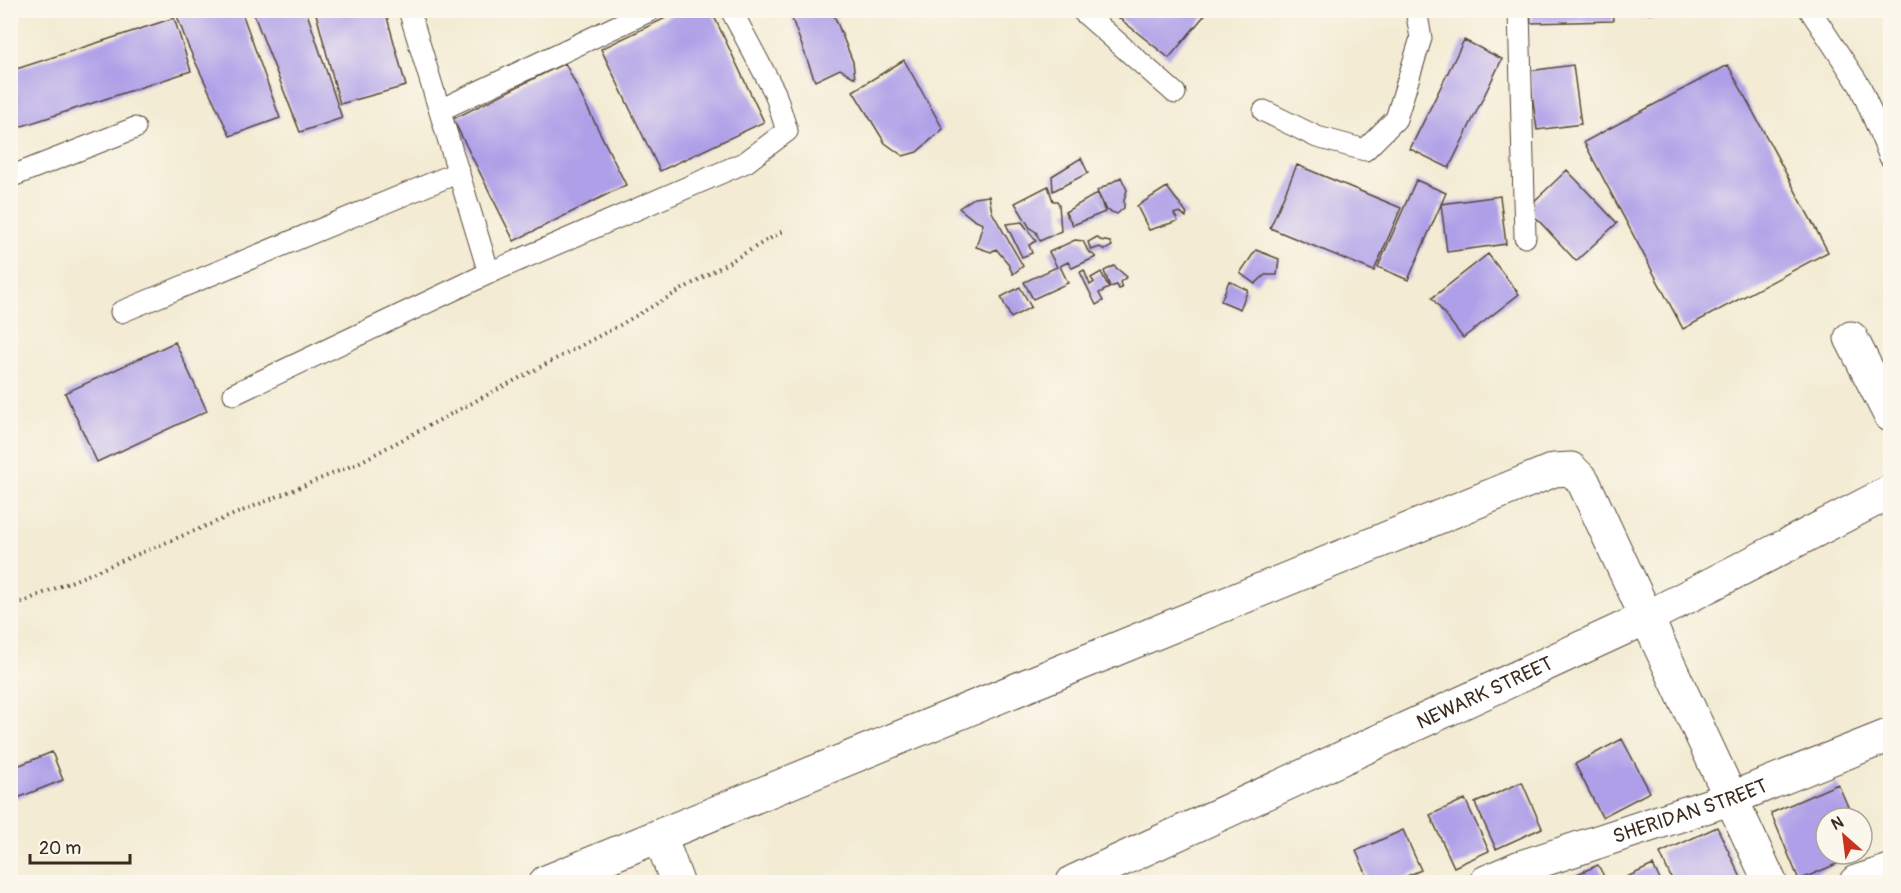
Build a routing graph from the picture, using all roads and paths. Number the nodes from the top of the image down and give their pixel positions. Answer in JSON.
{"nodes":[{"id":1,"x":409,"y":10,"type":"edge"},
{"id":2,"x":651,"y":10,"type":"edge"},
{"id":3,"x":731,"y":10,"type":"edge"},
{"id":4,"x":1081,"y":10,"type":"edge"},
{"id":5,"x":1416,"y":10,"type":"edge"},
{"id":6,"x":1519,"y":10,"type":"edge"},
{"id":7,"x":1810,"y":10,"type":"edge"},
{"id":8,"x":1176,"y":93,"type":"dead end"},
{"id":9,"x":440,"y":110,"type":"junction"},
{"id":10,"x":1264,"y":111,"type":"dead end"},
{"id":11,"x":135,"y":128,"type":"dead end"},
{"id":12,"x":1890,"y":157,"type":"edge"},
{"id":13,"x":10,"y":171,"type":"edge"},
{"id":14,"x":459,"y":172,"type":"junction"},
{"id":15,"x":783,"y":231,"type":"dead end"},
{"id":16,"x":1524,"y":237,"type":"dead end"},
{"id":17,"x":489,"y":273,"type":"junction"},
{"id":18,"x":121,"y":312,"type":"dead end"},
{"id":19,"x":1851,"y":338,"type":"dead end"},
{"id":20,"x":234,"y":394,"type":"dead end"},
{"id":21,"x":1890,"y":415,"type":"edge"},
{"id":22,"x":1890,"y":492,"type":"edge"},
{"id":23,"x":10,"y":607,"type":"edge"},
{"id":24,"x":1646,"y":618,"type":"junction"},
{"id":25,"x":1890,"y":735,"type":"edge"},
{"id":26,"x":1732,"y":798,"type":"junction"},
{"id":27,"x":660,"y":836,"type":"junction"},
{"id":28,"x":1890,"y":871,"type":"edge"},
{"id":29,"x":546,"y":882,"type":"edge"},
{"id":30,"x":677,"y":882,"type":"edge"},
{"id":31,"x":1073,"y":882,"type":"edge"},
{"id":32,"x":1486,"y":882,"type":"edge"},
{"id":33,"x":1770,"y":882,"type":"edge"},
{"id":34,"x":1856,"y":882,"type":"edge"}],
"edges":[{"from":1,"to":9,"type":"lane"},
{"from":2,"to":9,"type":"lane"},
{"from":3,"to":17,"type":"lane"},
{"from":4,"to":8,"type":"lane"},
{"from":5,"to":10,"type":"lane"},
{"from":6,"to":16,"type":"lane"},
{"from":7,"to":12,"type":"lane"},
{"from":9,"to":14,"type":"lane"},
{"from":11,"to":13,"type":"lane"},
{"from":14,"to":17,"type":"lane"},
{"from":14,"to":18,"type":"lane"},
{"from":15,"to":23,"type":"path"},
{"from":17,"to":20,"type":"lane"},
{"from":19,"to":21,"type":"street"},
{"from":22,"to":24,"type":"street","name":"NEWARK STREET"},
{"from":24,"to":26,"type":"street"},
{"from":24,"to":27,"type":"street"},
{"from":24,"to":31,"type":"street","name":"NEWARK STREET"},
{"from":25,"to":26,"type":"street","name":"SHERIDAN STREET"},
{"from":26,"to":32,"type":"street","name":"SHERIDAN STREET"},
{"from":26,"to":33,"type":"street"},
{"from":27,"to":29,"type":"street"},
{"from":27,"to":30,"type":"street"},
{"from":28,"to":34,"type":"street"}]}
